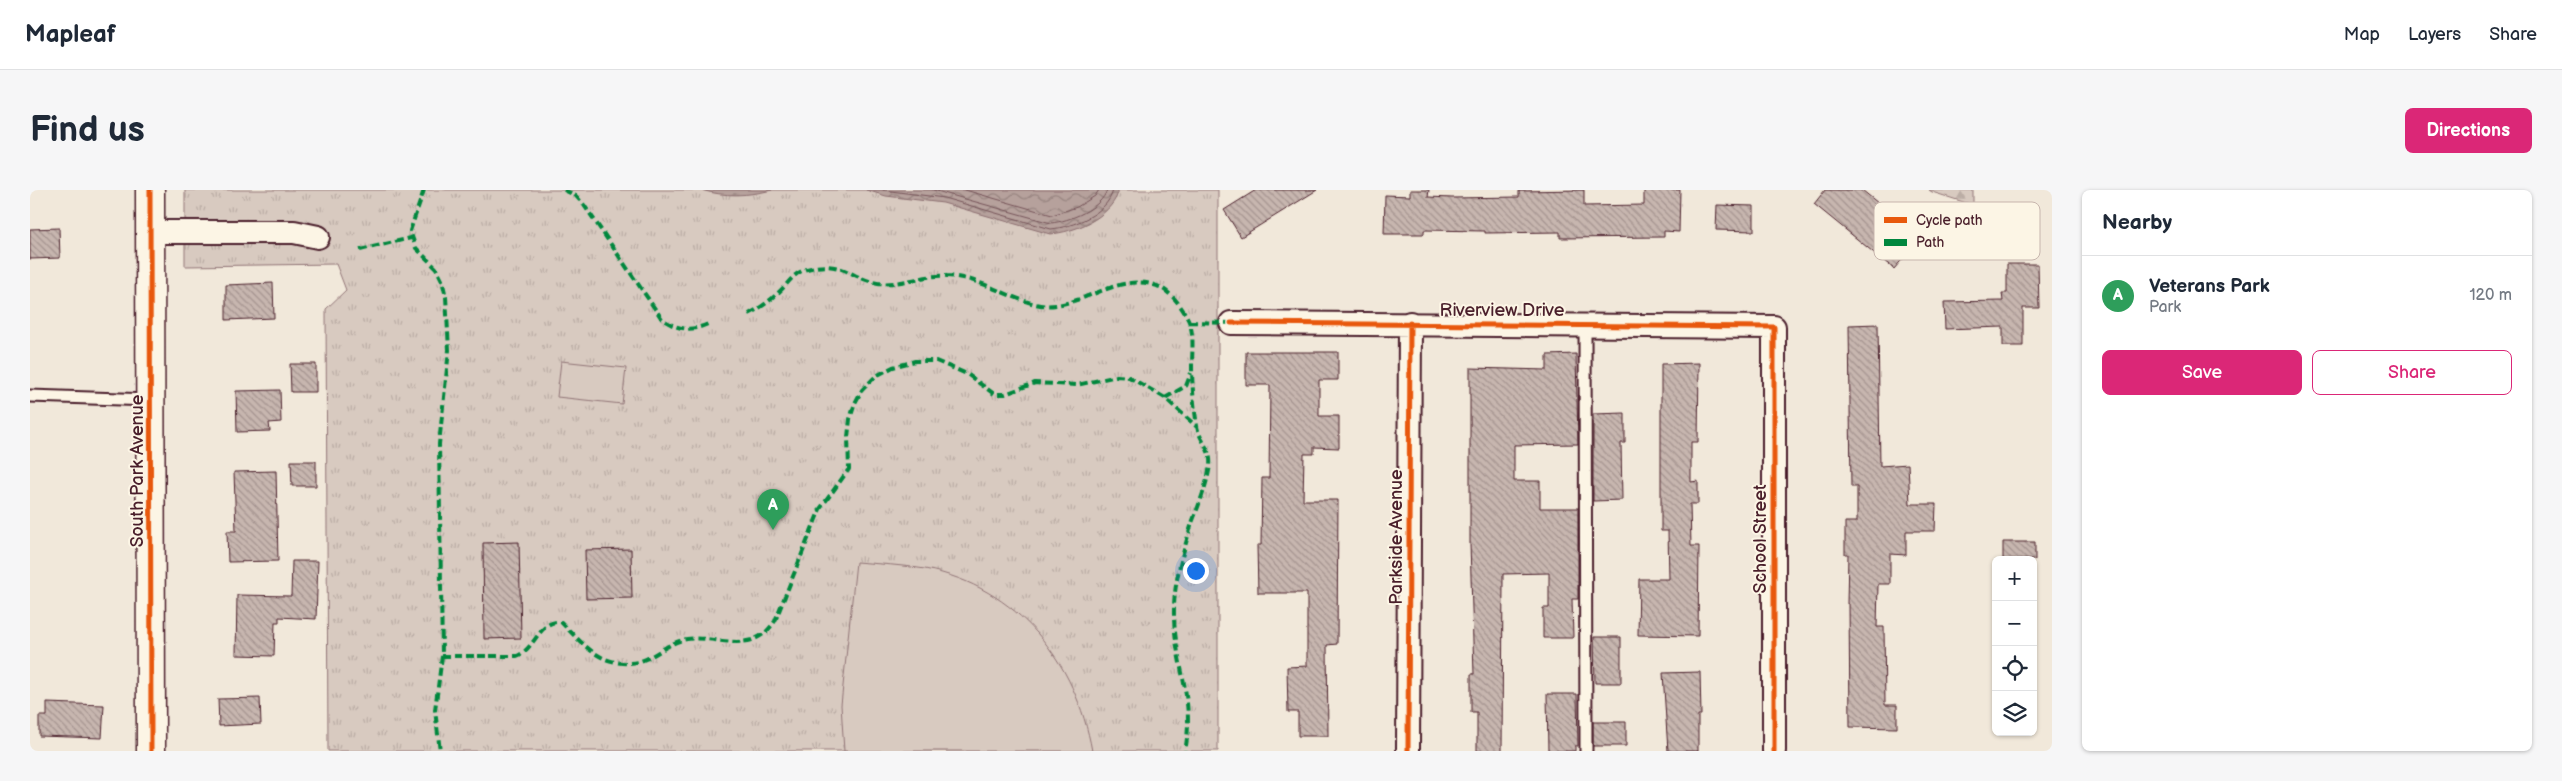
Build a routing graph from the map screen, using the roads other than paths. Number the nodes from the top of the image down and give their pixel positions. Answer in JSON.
{"nodes":[{"id":1,"x":150,"y":190,"type":"edge"},
{"id":2,"x":150,"y":232,"type":"junction"},
{"id":3,"x":318,"y":237,"type":"dead end"},
{"id":4,"x":1231,"y":323,"type":"dead end"},
{"id":5,"x":1410,"y":323,"type":"junction"},
{"id":6,"x":1585,"y":324,"type":"junction"},
{"id":7,"x":1774,"y":327,"type":"joint"},
{"id":8,"x":30,"y":396,"type":"edge"},
{"id":9,"x":151,"y":400,"type":"junction"},
{"id":10,"x":151,"y":751,"type":"edge"},
{"id":11,"x":1408,"y":751,"type":"edge"},
{"id":12,"x":1586,"y":751,"type":"edge"},
{"id":13,"x":1774,"y":751,"type":"edge"}],
"edges":[{"from":1,"to":2,"type":"street","name":"South Park Avenue"},
{"from":2,"to":3,"type":"street"},
{"from":2,"to":9,"type":"street","name":"South Park Avenue"},
{"from":4,"to":5,"type":"street","name":"Riverview Drive"},
{"from":5,"to":6,"type":"street","name":"Riverview Drive"},
{"from":5,"to":11,"type":"street","name":"Parkside Avenue"},
{"from":6,"to":7,"type":"street","name":"Riverview Drive"},
{"from":6,"to":12,"type":"lane"},
{"from":7,"to":13,"type":"street","name":"School Street"},
{"from":8,"to":9,"type":"lane"},
{"from":9,"to":10,"type":"street","name":"South Park Avenue"}]}
